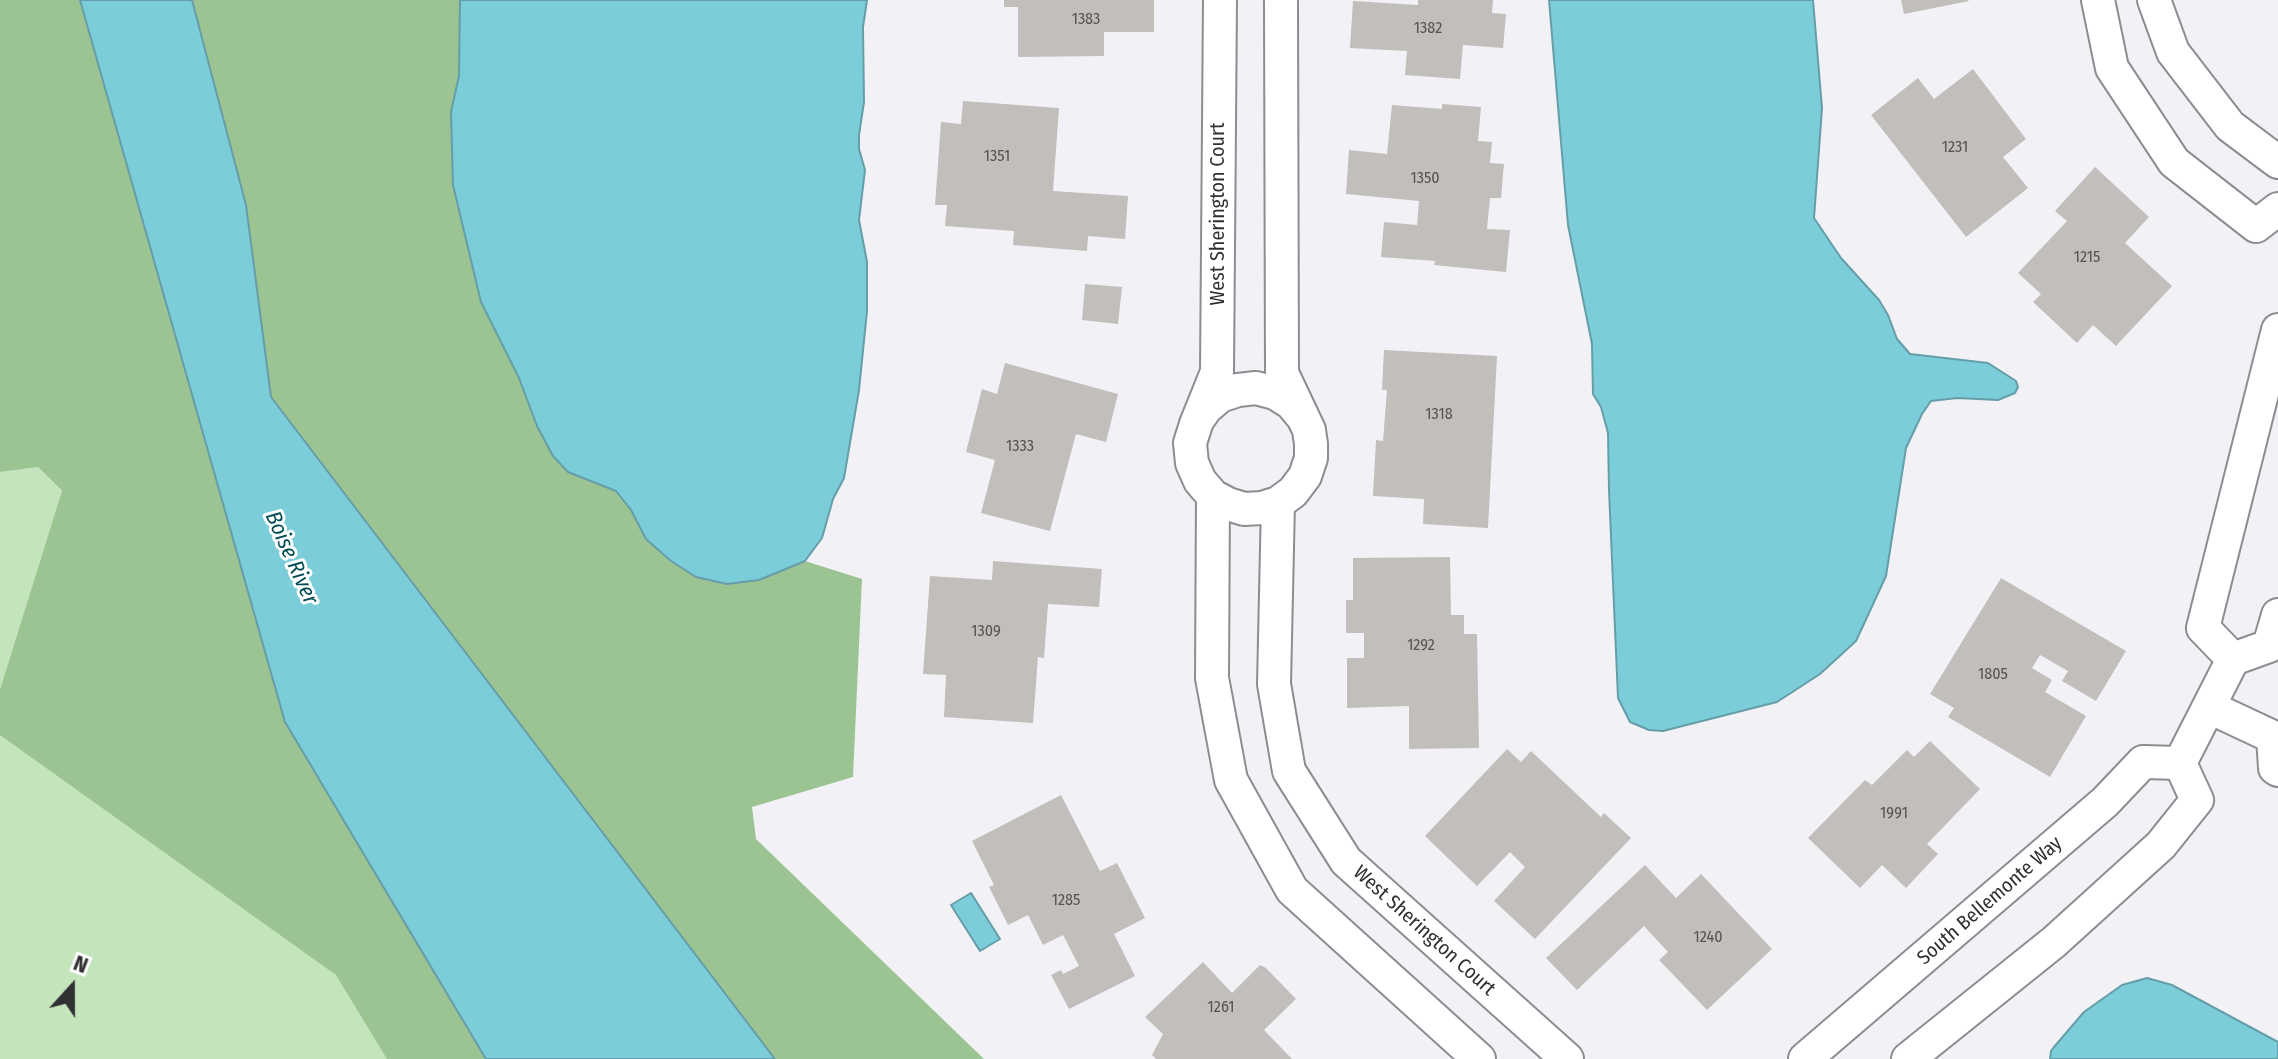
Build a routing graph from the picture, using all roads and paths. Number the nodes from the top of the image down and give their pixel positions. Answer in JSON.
{"nodes":[{"id":1,"x":1220,"y":0,"type":"edge"},
{"id":2,"x":1281,"y":0,"type":"edge"},
{"id":3,"x":2098,"y":0,"type":"edge"},
{"id":4,"x":2154,"y":0,"type":"edge"},
{"id":5,"x":2278,"y":162,"type":"edge"},
{"id":6,"x":2278,"y":209,"type":"edge"},
{"id":7,"x":2278,"y":330,"type":"edge"},
{"id":8,"x":1303,"y":417,"type":"junction"},
{"id":9,"x":1196,"y":424,"type":"junction"},
{"id":10,"x":1213,"y":496,"type":"junction"},
{"id":11,"x":1278,"y":503,"type":"junction"},
{"id":12,"x":2278,"y":615,"type":"edge"},
{"id":13,"x":2233,"y":659,"type":"junction"},
{"id":14,"x":2209,"y":707,"type":"junction"},
{"id":15,"x":2275,"y":736,"type":"edge"},
{"id":16,"x":2180,"y":763,"type":"junction"},
{"id":17,"x":2278,"y":770,"type":"edge"},
{"id":18,"x":1479,"y":1059,"type":"edge"},
{"id":19,"x":1567,"y":1059,"type":"edge"},
{"id":20,"x":1805,"y":1059,"type":"edge"},
{"id":21,"x":1908,"y":1059,"type":"edge"}],
"edges":[{"from":1,"to":9,"type":"street","name":"West Sherington Court"},
{"from":2,"to":8,"type":"street"},
{"from":3,"to":6,"type":"street"},
{"from":4,"to":5,"type":"street"},
{"from":7,"to":13,"type":"street"},
{"from":8,"to":9,"type":"street"},
{"from":8,"to":11,"type":"street"},
{"from":9,"to":10,"type":"street","name":"West Sherington Court"},
{"from":10,"to":11,"type":"street"},
{"from":10,"to":18,"type":"street"},
{"from":11,"to":19,"type":"street","name":"West Sherington Court"},
{"from":12,"to":13,"type":"street"},
{"from":13,"to":14,"type":"street"},
{"from":14,"to":15,"type":"street"},
{"from":14,"to":16,"type":"street"},
{"from":15,"to":17,"type":"street"},
{"from":16,"to":20,"type":"street","name":"South Bellemonte Way"},
{"from":16,"to":21,"type":"street"}]}
